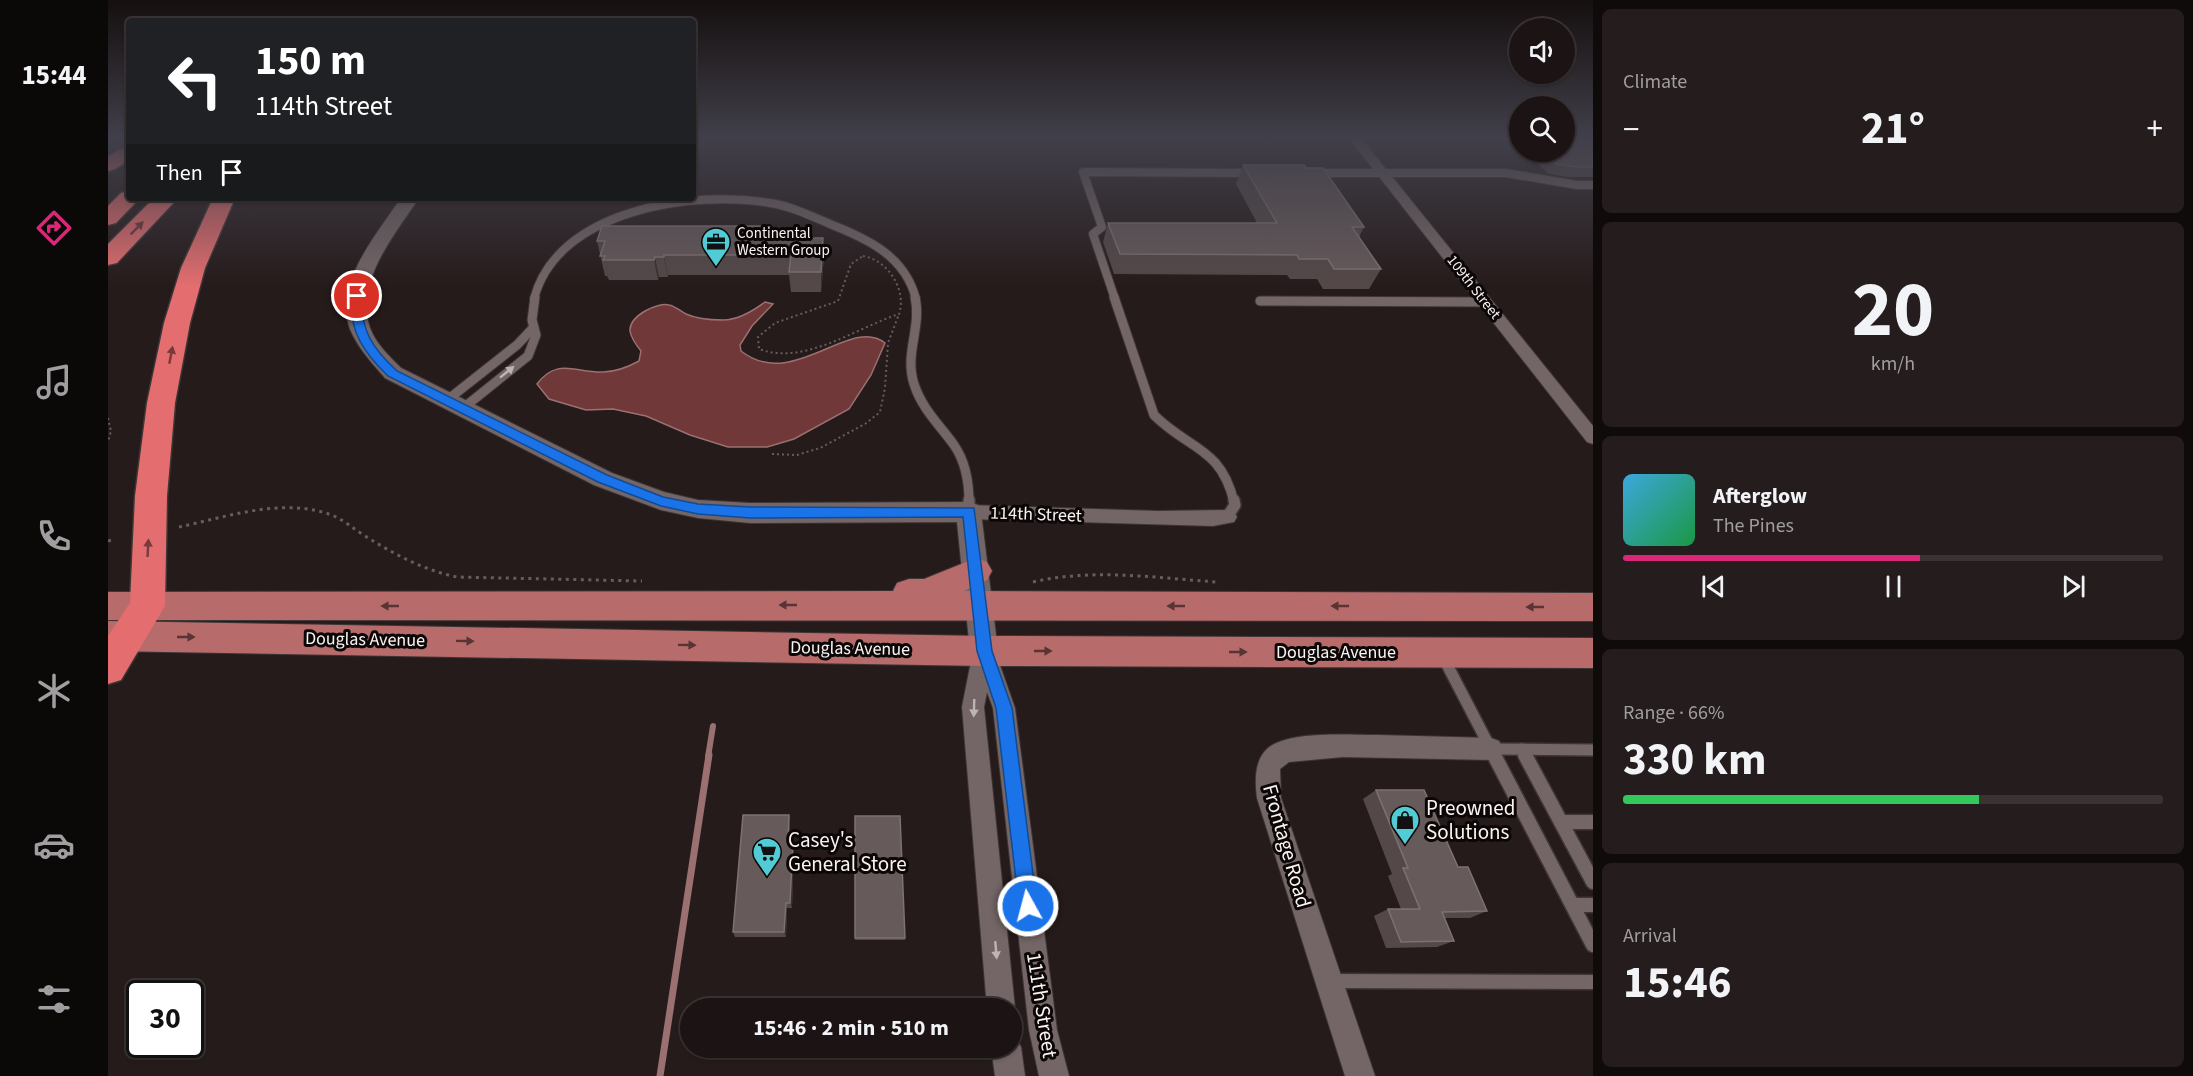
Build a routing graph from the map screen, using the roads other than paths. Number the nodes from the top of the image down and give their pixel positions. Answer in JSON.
{"nodes":[{"id":1,"x":1088,"y":187,"type":"edge"},
{"id":2,"x":1394,"y":187,"type":"edge"},
{"id":3,"x":696,"y":200,"type":"edge"},
{"id":4,"x":126,"y":201,"type":"edge"},
{"id":5,"x":164,"y":201,"type":"edge"},
{"id":6,"x":223,"y":201,"type":"edge"},
{"id":7,"x":408,"y":201,"type":"edge"},
{"id":8,"x":693,"y":201,"type":"edge"},
{"id":9,"x":108,"y":218,"type":"edge"},
{"id":10,"x":108,"y":258,"type":"edge"},
{"id":11,"x":1260,"y":301,"type":"dead end"},
{"id":12,"x":1485,"y":302,"type":"junction"},
{"id":13,"x":533,"y":328,"type":"junction"},
{"id":14,"x":454,"y":405,"type":"junction"},
{"id":15,"x":1593,"y":438,"type":"edge"},
{"id":16,"x":969,"y":512,"type":"junction"},
{"id":17,"x":1227,"y":517,"type":"joint"},
{"id":18,"x":976,"y":571,"type":"junction"},
{"id":19,"x":846,"y":605,"type":"junction"},
{"id":20,"x":979,"y":605,"type":"junction"},
{"id":21,"x":108,"y":606,"type":"edge"},
{"id":22,"x":147,"y":606,"type":"junction"},
{"id":23,"x":1593,"y":607,"type":"edge"},
{"id":24,"x":118,"y":637,"type":"edge"},
{"id":25,"x":984,"y":651,"type":"junction"},
{"id":26,"x":1441,"y":653,"type":"junction"},
{"id":27,"x":1593,"y":653,"type":"edge"},
{"id":28,"x":108,"y":668,"type":"edge"},
{"id":29,"x":1491,"y":748,"type":"junction"},
{"id":30,"x":1522,"y":749,"type":"junction"},
{"id":31,"x":1593,"y":750,"type":"edge"},
{"id":32,"x":1561,"y":822,"type":"junction"},
{"id":33,"x":1593,"y":822,"type":"edge"},
{"id":34,"x":1593,"y":882,"type":"edge"},
{"id":35,"x":1573,"y":905,"type":"junction"},
{"id":36,"x":1593,"y":905,"type":"edge"},
{"id":37,"x":1593,"y":945,"type":"edge"},
{"id":38,"x":1329,"y":981,"type":"junction"},
{"id":39,"x":1593,"y":982,"type":"edge"},
{"id":40,"x":1000,"y":998,"type":"edge"},
{"id":41,"x":1008,"y":1058,"type":"edge"},
{"id":42,"x":1010,"y":1076,"type":"edge"},
{"id":43,"x":1054,"y":1076,"type":"edge"},
{"id":44,"x":1360,"y":1076,"type":"edge"}],
"edges":[{"from":1,"to":17,"type":"lane"},
{"from":2,"to":12,"type":"street","name":"109th Street"},
{"from":3,"to":16,"type":"lane"},
{"from":4,"to":9,"type":"highway"},
{"from":10,"to":5,"type":"highway","one_way":true},
{"from":22,"to":6,"type":"highway","one_way":true},
{"from":7,"to":14,"type":"street","name":"114th Street"},
{"from":8,"to":13,"type":"lane"},
{"from":11,"to":12,"type":"lane"},
{"from":12,"to":15,"type":"street","name":"109th Street"},
{"from":13,"to":14,"type":"lane"},
{"from":14,"to":13,"type":"lane","one_way":true},
{"from":14,"to":16,"type":"street","name":"114th Street"},
{"from":16,"to":17,"type":"street","name":"114th Street"},
{"from":16,"to":18,"type":"street","name":"111th Street"},
{"from":18,"to":19,"type":"main road"},
{"from":18,"to":20,"type":"street","name":"111th Street"},
{"from":19,"to":20,"type":"main road","name":"Douglas Avenue"},
{"from":19,"to":22,"type":"main road","name":"Douglas Avenue","one_way":true},
{"from":23,"to":20,"type":"main road","name":"Douglas Avenue","one_way":true},
{"from":20,"to":25,"type":"street","name":"111th Street"},
{"from":21,"to":22,"type":"main road","name":"Douglas Avenue"},
{"from":22,"to":24,"type":"highway"},
{"from":24,"to":25,"type":"main road","name":"Douglas Avenue","one_way":true},
{"from":24,"to":28,"type":"highway"},
{"from":25,"to":26,"type":"main road","name":"Douglas Avenue","one_way":true},
{"from":25,"to":40,"type":"street","name":"111th Street","one_way":true},
{"from":25,"to":43,"type":"street","name":"111th Street"},
{"from":26,"to":27,"type":"main road","name":"Douglas Avenue"},
{"from":26,"to":29,"type":"lane"},
{"from":29,"to":30,"type":"lane"},
{"from":29,"to":35,"type":"lane"},
{"from":29,"to":38,"type":"street","name":"Frontage Road"},
{"from":30,"to":31,"type":"lane"},
{"from":30,"to":32,"type":"lane"},
{"from":32,"to":33,"type":"lane"},
{"from":32,"to":34,"type":"lane"},
{"from":35,"to":36,"type":"lane"},
{"from":35,"to":37,"type":"lane"},
{"from":38,"to":39,"type":"lane"},
{"from":38,"to":44,"type":"street","name":"Frontage Road"},
{"from":41,"to":42,"type":"street"}]}
